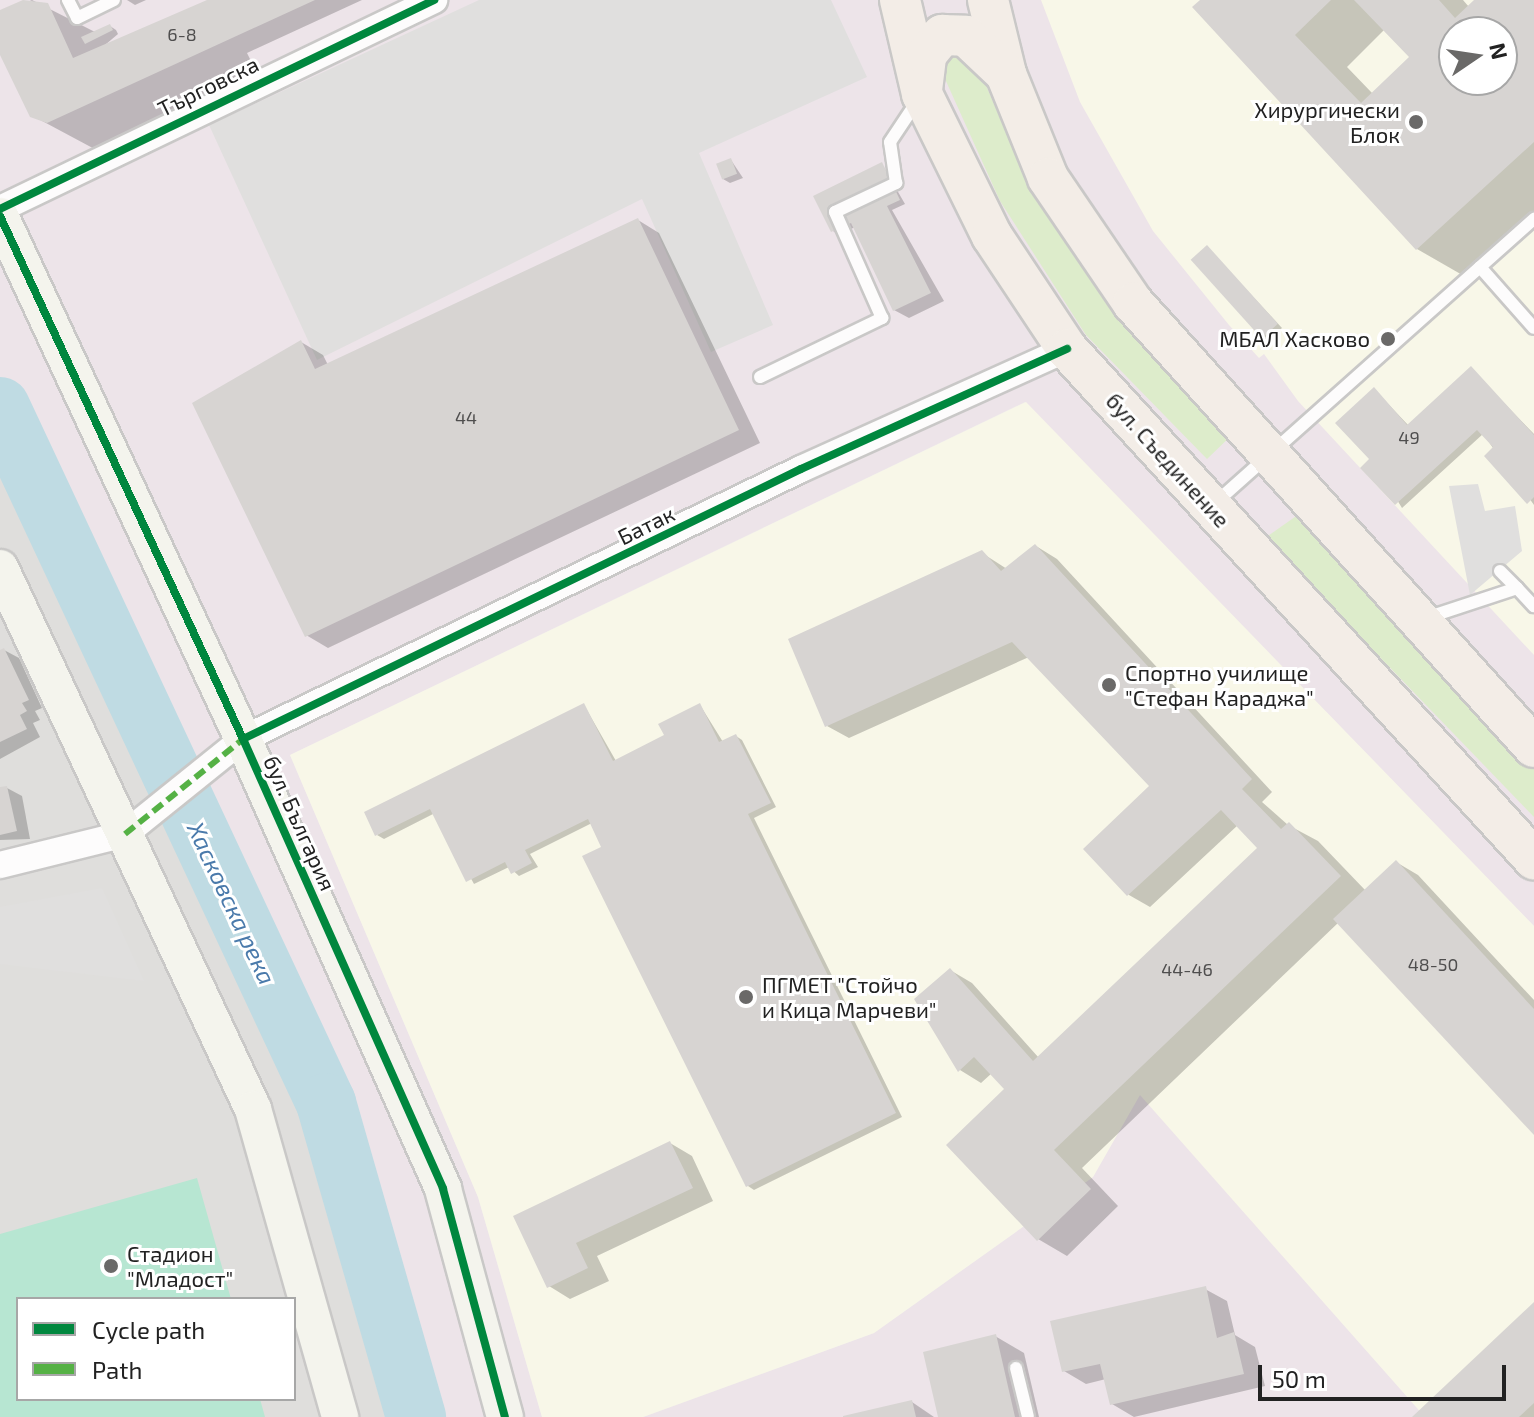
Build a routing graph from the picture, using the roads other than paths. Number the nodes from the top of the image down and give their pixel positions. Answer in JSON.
{"nodes":[{"id":1,"x":68,"y":0,"type":"edge"},
{"id":2,"x":114,"y":0,"type":"edge"},
{"id":3,"x":434,"y":0,"type":"edge"},
{"id":4,"x":900,"y":0,"type":"edge"},
{"id":5,"x":988,"y":0,"type":"edge"},
{"id":6,"x":1006,"y":74,"type":"junction"},
{"id":7,"x":922,"y":94,"type":"junction"},
{"id":8,"x":0,"y":209,"type":"edge"},
{"id":9,"x":0,"y":216,"type":"edge"},
{"id":10,"x":1534,"y":219,"type":"edge"},
{"id":11,"x":1480,"y":267,"type":"junction"},
{"id":12,"x":1534,"y":328,"type":"edge"},
{"id":13,"x":1067,"y":349,"type":"junction"},
{"id":14,"x":760,"y":377,"type":"dead end"},
{"id":15,"x":1272,"y":451,"type":"junction"},
{"id":16,"x":1210,"y":507,"type":"junction"},
{"id":17,"x":1500,"y":571,"type":"dead end"},
{"id":18,"x":4,"y":587,"type":"edge"},
{"id":19,"x":1517,"y":588,"type":"junction"},
{"id":20,"x":1534,"y":606,"type":"edge"},
{"id":21,"x":1420,"y":620,"type":"junction"},
{"id":22,"x":243,"y":739,"type":"junction"},
{"id":23,"x":1534,"y":747,"type":"edge"},
{"id":24,"x":125,"y":834,"type":"junction"},
{"id":25,"x":1534,"y":859,"type":"edge"},
{"id":26,"x":0,"y":865,"type":"edge"},
{"id":27,"x":1016,"y":1368,"type":"dead end"},
{"id":28,"x":340,"y":1417,"type":"edge"},
{"id":29,"x":505,"y":1417,"type":"edge"},
{"id":30,"x":1028,"y":1417,"type":"edge"}],
"edges":[{"from":1,"to":2,"type":"lane"},
{"from":3,"to":8,"type":"street","name":"Търговска"},
{"from":4,"to":7,"type":"main road","name":"бул. Съединение"},
{"from":5,"to":6,"type":"main road"},
{"from":6,"to":7,"type":"main road"},
{"from":6,"to":15,"type":"main road"},
{"from":7,"to":13,"type":"main road","name":"бул. Съединение"},
{"from":7,"to":14,"type":"lane"},
{"from":9,"to":22,"type":"street","name":"бул. България"},
{"from":10,"to":11,"type":"lane"},
{"from":11,"to":12,"type":"lane"},
{"from":11,"to":15,"type":"lane"},
{"from":13,"to":16,"type":"main road","name":"бул. Съединение"},
{"from":13,"to":22,"type":"street","name":"Батак"},
{"from":15,"to":16,"type":"lane"},
{"from":15,"to":21,"type":"main road"},
{"from":16,"to":25,"type":"main road","name":"бул. Съединение"},
{"from":17,"to":19,"type":"lane"},
{"from":18,"to":24,"type":"street"},
{"from":19,"to":20,"type":"lane"},
{"from":19,"to":21,"type":"lane"},
{"from":21,"to":23,"type":"main road"},
{"from":22,"to":24,"type":"street","name":"Батак"},
{"from":22,"to":29,"type":"street","name":"бул. България"},
{"from":24,"to":26,"type":"street"},
{"from":24,"to":28,"type":"street"},
{"from":27,"to":30,"type":"lane"}]}
